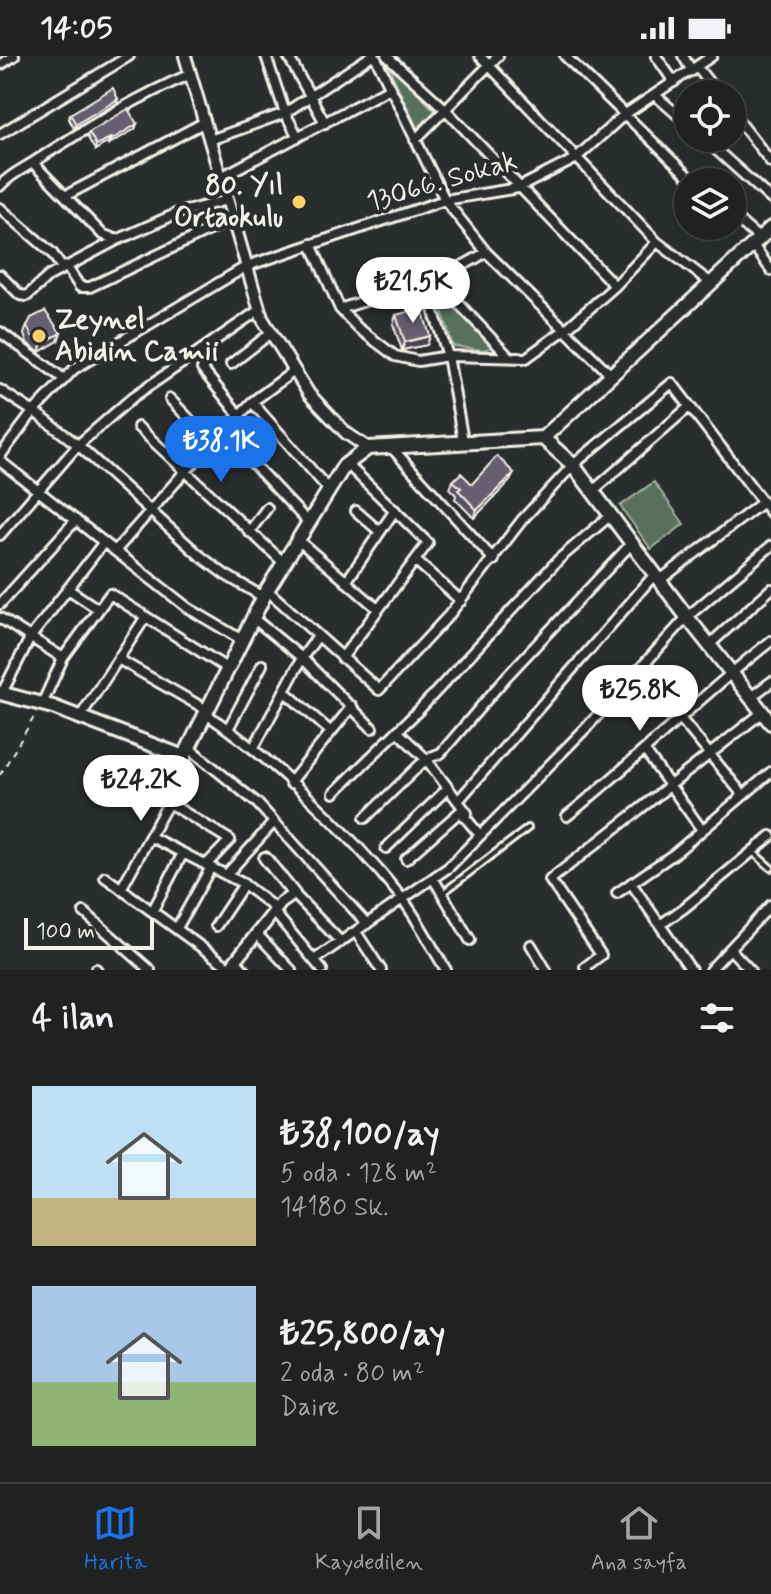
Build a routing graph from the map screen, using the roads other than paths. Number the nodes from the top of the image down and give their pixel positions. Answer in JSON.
{"nodes":[{"id":1,"x":14,"y":56,"type":"edge"},
{"id":2,"x":129,"y":56,"type":"edge"},
{"id":3,"x":186,"y":56,"type":"edge"},
{"id":4,"x":266,"y":56,"type":"edge"},
{"id":5,"x":288,"y":56,"type":"edge"},
{"id":6,"x":373,"y":56,"type":"edge"},
{"id":7,"x":387,"y":56,"type":"edge"},
{"id":8,"x":480,"y":56,"type":"edge"},
{"id":9,"x":498,"y":56,"type":"edge"},
{"id":10,"x":565,"y":56,"type":"edge"},
{"id":11,"x":656,"y":56,"type":"edge"},
{"id":12,"x":683,"y":56,"type":"edge"},
{"id":13,"x":712,"y":56,"type":"edge"},
{"id":14,"x":490,"y":64,"type":"junction"},
{"id":15,"x":0,"y":65,"type":"edge"},
{"id":16,"x":694,"y":69,"type":"junction"},
{"id":17,"x":191,"y":74,"type":"junction"},
{"id":18,"x":677,"y":80,"type":"edge"},
{"id":19,"x":705,"y":80,"type":"edge"},
{"id":20,"x":674,"y":82,"type":"joint"},
{"id":21,"x":390,"y":88,"type":"junction"},
{"id":22,"x":309,"y":94,"type":"junction"},
{"id":23,"x":655,"y":95,"type":"junction"},
{"id":24,"x":445,"y":109,"type":"junction"},
{"id":25,"x":674,"y":112,"type":"edge"},
{"id":26,"x":285,"y":113,"type":"junction"},
{"id":27,"x":624,"y":115,"type":"junction"},
{"id":28,"x":205,"y":122,"type":"junction"},
{"id":29,"x":325,"y":123,"type":"junction"},
{"id":30,"x":746,"y":130,"type":"edge"},
{"id":31,"x":0,"y":134,"type":"edge"},
{"id":32,"x":298,"y":137,"type":"junction"},
{"id":33,"x":210,"y":140,"type":"junction"},
{"id":34,"x":415,"y":140,"type":"junction"},
{"id":35,"x":719,"y":152,"type":"edge"},
{"id":36,"x":575,"y":159,"type":"junction"},
{"id":37,"x":771,"y":162,"type":"edge"},
{"id":38,"x":33,"y":163,"type":"junction"},
{"id":39,"x":679,"y":168,"type":"edge"},
{"id":40,"x":221,"y":177,"type":"junction"},
{"id":41,"x":0,"y":186,"type":"edge"},
{"id":42,"x":518,"y":188,"type":"junction"},
{"id":43,"x":65,"y":196,"type":"junction"},
{"id":44,"x":771,"y":199,"type":"edge"},
{"id":45,"x":227,"y":200,"type":"junction"},
{"id":46,"x":445,"y":200,"type":"junction"},
{"id":47,"x":0,"y":208,"type":"edge"},
{"id":48,"x":233,"y":219,"type":"junction"},
{"id":49,"x":771,"y":228,"type":"edge"},
{"id":50,"x":746,"y":230,"type":"edge"},
{"id":51,"x":117,"y":240,"type":"junction"},
{"id":52,"x":657,"y":242,"type":"junction"},
{"id":53,"x":757,"y":242,"type":"junction"},
{"id":54,"x":311,"y":244,"type":"junction"},
{"id":55,"x":486,"y":252,"type":"junction"},
{"id":56,"x":247,"y":266,"type":"junction"},
{"id":57,"x":64,"y":267,"type":"junction"},
{"id":58,"x":771,"y":270,"type":"edge"},
{"id":59,"x":0,"y":275,"type":"edge"},
{"id":60,"x":427,"y":281,"type":"junction"},
{"id":61,"x":711,"y":283,"type":"junction"},
{"id":62,"x":615,"y":286,"type":"junction"},
{"id":63,"x":340,"y":309,"type":"junction"},
{"id":64,"x":259,"y":310,"type":"junction"},
{"id":65,"x":566,"y":329,"type":"junction"},
{"id":66,"x":271,"y":333,"type":"junction"},
{"id":67,"x":2,"y":338,"type":"edge"},
{"id":68,"x":448,"y":356,"type":"junction"},
{"id":69,"x":508,"y":356,"type":"junction"},
{"id":70,"x":231,"y":364,"type":"dead end"},
{"id":71,"x":202,"y":369,"type":"dead end"},
{"id":72,"x":294,"y":371,"type":"junction"},
{"id":73,"x":611,"y":375,"type":"junction"},
{"id":74,"x":64,"y":379,"type":"junction"},
{"id":75,"x":0,"y":390,"type":"edge"},
{"id":76,"x":170,"y":399,"type":"dead end"},
{"id":77,"x":252,"y":402,"type":"junction"},
{"id":78,"x":690,"y":406,"type":"junction"},
{"id":79,"x":33,"y":412,"type":"junction"},
{"id":80,"x":239,"y":415,"type":"junction"},
{"id":81,"x":138,"y":427,"type":"dead end"},
{"id":82,"x":223,"y":432,"type":"junction"},
{"id":83,"x":543,"y":438,"type":"junction"},
{"id":84,"x":463,"y":441,"type":"junction"},
{"id":85,"x":212,"y":443,"type":"junction"},
{"id":86,"x":78,"y":445,"type":"junction"},
{"id":87,"x":391,"y":447,"type":"junction"},
{"id":88,"x":368,"y":448,"type":"junction"},
{"id":89,"x":0,"y":459,"type":"edge"},
{"id":90,"x":347,"y":464,"type":"junction"},
{"id":91,"x":573,"y":465,"type":"junction"},
{"id":92,"x":184,"y":472,"type":"junction"},
{"id":93,"x":39,"y":490,"type":"junction"},
{"id":94,"x":329,"y":490,"type":"junction"},
{"id":95,"x":593,"y":491,"type":"junction"},
{"id":96,"x":763,"y":502,"type":"junction"},
{"id":97,"x":267,"y":508,"type":"dead end"},
{"id":98,"x":395,"y":510,"type":"junction"},
{"id":99,"x":356,"y":511,"type":"dead end"},
{"id":100,"x":149,"y":512,"type":"junction"},
{"id":101,"x":771,"y":513,"type":"edge"},
{"id":102,"x":611,"y":515,"type":"junction"},
{"id":103,"x":76,"y":520,"type":"junction"},
{"id":104,"x":309,"y":523,"type":"junction"},
{"id":105,"x":379,"y":531,"type":"junction"},
{"id":106,"x":249,"y":532,"type":"junction"},
{"id":107,"x":0,"y":535,"type":"edge"},
{"id":108,"x":298,"y":540,"type":"junction"},
{"id":109,"x":104,"y":542,"type":"junction"},
{"id":110,"x":632,"y":543,"type":"junction"},
{"id":111,"x":771,"y":546,"type":"edge"},
{"id":112,"x":115,"y":551,"type":"junction"},
{"id":113,"x":494,"y":560,"type":"junction"},
{"id":114,"x":416,"y":561,"type":"junction"},
{"id":115,"x":284,"y":563,"type":"junction"},
{"id":116,"x":657,"y":577,"type":"junction"},
{"id":117,"x":346,"y":582,"type":"junction"},
{"id":118,"x":68,"y":589,"type":"junction"},
{"id":119,"x":771,"y":589,"type":"edge"},
{"id":120,"x":265,"y":593,"type":"junction"},
{"id":121,"x":461,"y":601,"type":"junction"},
{"id":122,"x":0,"y":604,"type":"edge"},
{"id":123,"x":98,"y":609,"type":"junction"},
{"id":124,"x":378,"y":609,"type":"junction"},
{"id":125,"x":687,"y":617,"type":"junction"},
{"id":126,"x":0,"y":618,"type":"edge"},
{"id":127,"x":145,"y":618,"type":"junction"},
{"id":128,"x":253,"y":618,"type":"junction"},
{"id":129,"x":318,"y":636,"type":"junction"},
{"id":130,"x":30,"y":638,"type":"junction"},
{"id":131,"x":242,"y":640,"type":"junction"},
{"id":132,"x":771,"y":641,"type":"edge"},
{"id":133,"x":709,"y":645,"type":"junction"},
{"id":134,"x":63,"y":658,"type":"junction"},
{"id":135,"x":302,"y":658,"type":"junction"},
{"id":136,"x":342,"y":658,"type":"junction"},
{"id":137,"x":118,"y":659,"type":"junction"},
{"id":138,"x":262,"y":665,"type":"dead end"},
{"id":139,"x":228,"y":669,"type":"junction"},
{"id":140,"x":640,"y":669,"type":"junction"},
{"id":141,"x":731,"y":672,"type":"junction"},
{"id":142,"x":771,"y":682,"type":"edge"},
{"id":143,"x":284,"y":691,"type":"junction"},
{"id":144,"x":1,"y":693,"type":"edge"},
{"id":145,"x":751,"y":697,"type":"junction"},
{"id":146,"x":42,"y":704,"type":"junction"},
{"id":147,"x":352,"y":706,"type":"junction"},
{"id":148,"x":206,"y":711,"type":"junction"},
{"id":149,"x":80,"y":717,"type":"junction"},
{"id":150,"x":680,"y":717,"type":"junction"},
{"id":151,"x":767,"y":717,"type":"edge"},
{"id":152,"x":372,"y":728,"type":"dead end"},
{"id":153,"x":228,"y":729,"type":"junction"},
{"id":154,"x":397,"y":731,"type":"junction"},
{"id":155,"x":331,"y":732,"type":"junction"},
{"id":156,"x":253,"y":749,"type":"junction"},
{"id":157,"x":645,"y":751,"type":"junction"},
{"id":158,"x":186,"y":752,"type":"junction"},
{"id":159,"x":711,"y":754,"type":"junction"},
{"id":160,"x":426,"y":759,"type":"junction"},
{"id":161,"x":771,"y":772,"type":"edge"},
{"id":162,"x":290,"y":783,"type":"junction"},
{"id":163,"x":671,"y":786,"type":"junction"},
{"id":164,"x":448,"y":788,"type":"junction"},
{"id":165,"x":334,"y":793,"type":"dead end"},
{"id":166,"x":743,"y":795,"type":"junction"},
{"id":167,"x":169,"y":803,"type":"junction"},
{"id":168,"x":460,"y":805,"type":"junction"},
{"id":169,"x":567,"y":816,"type":"dead end"},
{"id":170,"x":365,"y":818,"type":"dead end"},
{"id":171,"x":274,"y":822,"type":"junction"},
{"id":172,"x":528,"y":828,"type":"dead end"},
{"id":173,"x":702,"y":830,"type":"junction"},
{"id":174,"x":479,"y":834,"type":"junction"},
{"id":175,"x":771,"y":836,"type":"edge"},
{"id":176,"x":151,"y":837,"type":"junction"},
{"id":177,"x":386,"y":848,"type":"dead end"},
{"id":178,"x":752,"y":851,"type":"junction"},
{"id":179,"x":183,"y":853,"type":"junction"},
{"id":180,"x":265,"y":858,"type":"dead end"},
{"id":181,"x":406,"y":859,"type":"dead end"},
{"id":182,"x":209,"y":866,"type":"junction"},
{"id":183,"x":771,"y":868,"type":"edge"},
{"id":184,"x":226,"y":875,"type":"junction"},
{"id":185,"x":105,"y":877,"type":"dead end"},
{"id":186,"x":433,"y":878,"type":"junction"},
{"id":187,"x":631,"y":883,"type":"junction"},
{"id":188,"x":244,"y":884,"type":"junction"},
{"id":189,"x":121,"y":889,"type":"junction"},
{"id":190,"x":442,"y":893,"type":"junction"},
{"id":191,"x":617,"y":893,"type":"dead end"},
{"id":192,"x":294,"y":894,"type":"junction"},
{"id":193,"x":403,"y":900,"type":"junction"},
{"id":194,"x":771,"y":905,"type":"edge"},
{"id":195,"x":153,"y":910,"type":"junction"},
{"id":196,"x":275,"y":910,"type":"junction"},
{"id":197,"x":84,"y":912,"type":"dead end"},
{"id":198,"x":367,"y":924,"type":"junction"},
{"id":199,"x":660,"y":925,"type":"junction"},
{"id":200,"x":216,"y":926,"type":"dead end"},
{"id":201,"x":177,"y":928,"type":"junction"},
{"id":202,"x":356,"y":932,"type":"junction"},
{"id":203,"x":256,"y":933,"type":"junction"},
{"id":204,"x":470,"y":940,"type":"dead end"},
{"id":205,"x":341,"y":942,"type":"junction"},
{"id":206,"x":531,"y":945,"type":"dead end"},
{"id":207,"x":730,"y":949,"type":"junction"},
{"id":208,"x":314,"y":960,"type":"junction"},
{"id":209,"x":231,"y":966,"type":"edge"},
{"id":210,"x":150,"y":970,"type":"edge"},
{"id":211,"x":244,"y":970,"type":"edge"},
{"id":212,"x":291,"y":970,"type":"edge"},
{"id":213,"x":322,"y":970,"type":"edge"},
{"id":214,"x":381,"y":970,"type":"edge"},
{"id":215,"x":446,"y":970,"type":"edge"},
{"id":216,"x":546,"y":970,"type":"edge"},
{"id":217,"x":587,"y":970,"type":"edge"},
{"id":218,"x":691,"y":970,"type":"edge"},
{"id":219,"x":710,"y":970,"type":"edge"},
{"id":220,"x":750,"y":970,"type":"edge"}],
"edges":[{"from":1,"to":15,"type":"street"},
{"from":2,"to":31,"type":"street"},
{"from":3,"to":17,"type":"street"},
{"from":4,"to":26,"type":"street"},
{"from":5,"to":22,"type":"street"},
{"from":6,"to":21,"type":"street"},
{"from":6,"to":22,"type":"street"},
{"from":7,"to":24,"type":"street"},
{"from":8,"to":14,"type":"street"},
{"from":9,"to":14,"type":"street"},
{"from":10,"to":27,"type":"street"},
{"from":11,"to":20,"type":"street"},
{"from":12,"to":16,"type":"street"},
{"from":13,"to":16,"type":"street","name":"13066. Sokak"},
{"from":14,"to":24,"type":"street"},
{"from":14,"to":36,"type":"street"},
{"from":16,"to":18,"type":"street","name":"13066. Sokak"},
{"from":16,"to":19,"type":"street"},
{"from":17,"to":28,"type":"street"},
{"from":17,"to":38,"type":"street"},
{"from":20,"to":23,"type":"street","name":"13066. Sokak"},
{"from":21,"to":29,"type":"street"},
{"from":21,"to":34,"type":"street"},
{"from":22,"to":26,"type":"street"},
{"from":22,"to":29,"type":"street"},
{"from":23,"to":25,"type":"street"},
{"from":23,"to":27,"type":"street","name":"13066. Sokak"},
{"from":24,"to":34,"type":"street"},
{"from":24,"to":42,"type":"street"},
{"from":26,"to":32,"type":"street"},
{"from":26,"to":33,"type":"street"},
{"from":27,"to":36,"type":"street","name":"13066. Sokak"},
{"from":27,"to":39,"type":"street"},
{"from":28,"to":33,"type":"street"},
{"from":28,"to":43,"type":"street"},
{"from":29,"to":32,"type":"street"},
{"from":30,"to":37,"type":"street"},
{"from":32,"to":40,"type":"street"},
{"from":33,"to":40,"type":"street"},
{"from":34,"to":46,"type":"street"},
{"from":35,"to":44,"type":"street"},
{"from":36,"to":42,"type":"street","name":"13066. Sokak"},
{"from":36,"to":52,"type":"street"},
{"from":38,"to":41,"type":"street"},
{"from":38,"to":43,"type":"street"},
{"from":40,"to":45,"type":"street"},
{"from":42,"to":46,"type":"street","name":"13066. Sokak"},
{"from":42,"to":62,"type":"street"},
{"from":43,"to":51,"type":"street"},
{"from":45,"to":48,"type":"street"},
{"from":45,"to":51,"type":"street"},
{"from":46,"to":54,"type":"street","name":"13066. Sokak"},
{"from":46,"to":55,"type":"street"},
{"from":47,"to":57,"type":"street"},
{"from":48,"to":56,"type":"street"},
{"from":48,"to":57,"type":"street"},
{"from":49,"to":53,"type":"main road"},
{"from":50,"to":53,"type":"street"},
{"from":51,"to":57,"type":"street"},
{"from":52,"to":61,"type":"street"},
{"from":52,"to":62,"type":"street"},
{"from":53,"to":58,"type":"street"},
{"from":53,"to":61,"type":"main road"},
{"from":54,"to":56,"type":"street","name":"13066. Sokak"},
{"from":54,"to":63,"type":"street"},
{"from":55,"to":60,"type":"street"},
{"from":55,"to":65,"type":"street"},
{"from":56,"to":64,"type":"street"},
{"from":56,"to":74,"type":"street","name":"13066. Sokak"},
{"from":57,"to":59,"type":"street"},
{"from":60,"to":63,"type":"street"},
{"from":60,"to":68,"type":"street"},
{"from":60,"to":69,"type":"street"},
{"from":61,"to":73,"type":"main road"},
{"from":62,"to":65,"type":"street"},
{"from":63,"to":68,"type":"street"},
{"from":64,"to":66,"type":"street"},
{"from":64,"to":86,"type":"street"},
{"from":65,"to":69,"type":"street"},
{"from":65,"to":73,"type":"street"},
{"from":66,"to":70,"type":"street"},
{"from":66,"to":72,"type":"street"},
{"from":67,"to":74,"type":"street"},
{"from":68,"to":69,"type":"street"},
{"from":68,"to":84,"type":"street"},
{"from":71,"to":80,"type":"street"},
{"from":72,"to":77,"type":"street"},
{"from":72,"to":88,"type":"street"},
{"from":73,"to":83,"type":"main road"},
{"from":74,"to":79,"type":"street","name":"13066. Sokak"},
{"from":75,"to":79,"type":"street"},
{"from":76,"to":85,"type":"street"},
{"from":77,"to":80,"type":"street"},
{"from":77,"to":94,"type":"street"},
{"from":78,"to":91,"type":"street"},
{"from":78,"to":95,"type":"street"},
{"from":78,"to":96,"type":"street"},
{"from":79,"to":86,"type":"street"},
{"from":79,"to":89,"type":"street","name":"13066. Sokak"},
{"from":80,"to":82,"type":"street"},
{"from":81,"to":92,"type":"street"},
{"from":82,"to":85,"type":"street"},
{"from":82,"to":104,"type":"street"},
{"from":83,"to":84,"type":"main road"},
{"from":83,"to":91,"type":"main road"},
{"from":84,"to":87,"type":"main road"},
{"from":85,"to":92,"type":"street"},
{"from":86,"to":93,"type":"street"},
{"from":86,"to":100,"type":"street"},
{"from":87,"to":88,"type":"main road"},
{"from":87,"to":113,"type":"street"},
{"from":88,"to":90,"type":"main road"},
{"from":89,"to":93,"type":"street"},
{"from":90,"to":94,"type":"main road"},
{"from":90,"to":98,"type":"street"},
{"from":91,"to":95,"type":"main road"},
{"from":91,"to":113,"type":"street"},
{"from":92,"to":100,"type":"street"},
{"from":92,"to":106,"type":"street"},
{"from":93,"to":103,"type":"street"},
{"from":93,"to":107,"type":"street"},
{"from":94,"to":104,"type":"main road"},
{"from":95,"to":102,"type":"main road"},
{"from":96,"to":101,"type":"street"},
{"from":96,"to":116,"type":"street"},
{"from":97,"to":106,"type":"street"},
{"from":98,"to":105,"type":"street"},
{"from":98,"to":114,"type":"street"},
{"from":99,"to":105,"type":"street"},
{"from":100,"to":112,"type":"street"},
{"from":100,"to":120,"type":"street"},
{"from":102,"to":110,"type":"main road"},
{"from":102,"to":154,"type":"street"},
{"from":103,"to":109,"type":"street"},
{"from":103,"to":122,"type":"street"},
{"from":104,"to":108,"type":"main road"},
{"from":105,"to":117,"type":"street"},
{"from":106,"to":115,"type":"street"},
{"from":108,"to":115,"type":"main road"},
{"from":108,"to":117,"type":"street"},
{"from":109,"to":112,"type":"street"},
{"from":109,"to":118,"type":"street"},
{"from":110,"to":116,"type":"main road"},
{"from":110,"to":160,"type":"street"},
{"from":111,"to":125,"type":"street"},
{"from":112,"to":131,"type":"street"},
{"from":113,"to":121,"type":"street"},
{"from":114,"to":121,"type":"street"},
{"from":114,"to":124,"type":"street"},
{"from":115,"to":120,"type":"main road"},
{"from":116,"to":125,"type":"main road"},
{"from":116,"to":168,"type":"street"},
{"from":117,"to":124,"type":"street"},
{"from":118,"to":123,"type":"street"},
{"from":118,"to":130,"type":"street"},
{"from":119,"to":133,"type":"street"},
{"from":120,"to":128,"type":"main road"},
{"from":120,"to":129,"type":"street"},
{"from":121,"to":136,"type":"street"},
{"from":123,"to":127,"type":"street"},
{"from":123,"to":134,"type":"street"},
{"from":124,"to":136,"type":"street"},
{"from":125,"to":133,"type":"main road"},
{"from":125,"to":140,"type":"street"},
{"from":126,"to":130,"type":"street"},
{"from":127,"to":137,"type":"street"},
{"from":127,"to":139,"type":"street"},
{"from":128,"to":131,"type":"main road"},
{"from":128,"to":135,"type":"street"},
{"from":129,"to":135,"type":"street"},
{"from":129,"to":136,"type":"street"},
{"from":130,"to":134,"type":"street"},
{"from":130,"to":144,"type":"street"},
{"from":131,"to":139,"type":"main road"},
{"from":132,"to":141,"type":"street"},
{"from":133,"to":141,"type":"main road"},
{"from":134,"to":146,"type":"street"},
{"from":135,"to":143,"type":"street"},
{"from":135,"to":147,"type":"street"},
{"from":137,"to":148,"type":"street"},
{"from":137,"to":149,"type":"street"},
{"from":138,"to":153,"type":"street"},
{"from":139,"to":148,"type":"main road"},
{"from":140,"to":150,"type":"street"},
{"from":140,"to":174,"type":"street"},
{"from":141,"to":145,"type":"main road"},
{"from":141,"to":150,"type":"street"},
{"from":142,"to":145,"type":"street"},
{"from":143,"to":155,"type":"street"},
{"from":143,"to":156,"type":"street"},
{"from":144,"to":146,"type":"main road"},
{"from":145,"to":151,"type":"main road"},
{"from":146,"to":149,"type":"main road"},
{"from":147,"to":152,"type":"street"},
{"from":147,"to":155,"type":"street"},
{"from":148,"to":153,"type":"street"},
{"from":148,"to":158,"type":"main road"},
{"from":149,"to":158,"type":"main road"},
{"from":150,"to":157,"type":"street"},
{"from":150,"to":159,"type":"street"},
{"from":151,"to":159,"type":"street"},
{"from":153,"to":156,"type":"street"},
{"from":154,"to":160,"type":"street"},
{"from":154,"to":165,"type":"street"},
{"from":155,"to":162,"type":"street"},
{"from":156,"to":162,"type":"street"},
{"from":157,"to":163,"type":"street"},
{"from":157,"to":169,"type":"street"},
{"from":158,"to":167,"type":"street"},
{"from":158,"to":171,"type":"street"},
{"from":159,"to":163,"type":"street"},
{"from":159,"to":166,"type":"street"},
{"from":160,"to":164,"type":"street"},
{"from":160,"to":170,"type":"street"},
{"from":161,"to":166,"type":"street"},
{"from":162,"to":193,"type":"street"},
{"from":163,"to":173,"type":"street"},
{"from":163,"to":217,"type":"street"},
{"from":164,"to":168,"type":"street"},
{"from":164,"to":177,"type":"street"},
{"from":166,"to":173,"type":"street"},
{"from":167,"to":176,"type":"street"},
{"from":167,"to":182,"type":"street"},
{"from":168,"to":174,"type":"street"},
{"from":168,"to":181,"type":"street"},
{"from":171,"to":184,"type":"street"},
{"from":171,"to":198,"type":"street"},
{"from":172,"to":190,"type":"lane"},
{"from":173,"to":187,"type":"street"},
{"from":174,"to":186,"type":"street"},
{"from":175,"to":178,"type":"street"},
{"from":176,"to":179,"type":"street"},
{"from":176,"to":189,"type":"street"},
{"from":178,"to":183,"type":"lane"},
{"from":178,"to":199,"type":"street"},
{"from":179,"to":182,"type":"street"},
{"from":179,"to":195,"type":"street"},
{"from":180,"to":192,"type":"street"},
{"from":182,"to":184,"type":"street"},
{"from":182,"to":201,"type":"street"},
{"from":184,"to":188,"type":"street"},
{"from":185,"to":189,"type":"street"},
{"from":186,"to":190,"type":"street"},
{"from":186,"to":193,"type":"street"},
{"from":187,"to":191,"type":"street"},
{"from":187,"to":199,"type":"street"},
{"from":188,"to":196,"type":"street"},
{"from":188,"to":200,"type":"street"},
{"from":189,"to":195,"type":"street"},
{"from":190,"to":204,"type":"street"},
{"from":192,"to":196,"type":"street"},
{"from":192,"to":205,"type":"street"},
{"from":193,"to":198,"type":"street"},
{"from":193,"to":215,"type":"street"},
{"from":194,"to":207,"type":"street"},
{"from":195,"to":201,"type":"street"},
{"from":196,"to":203,"type":"street"},
{"from":196,"to":208,"type":"street"},
{"from":197,"to":210,"type":"street"},
{"from":198,"to":202,"type":"street"},
{"from":199,"to":218,"type":"street"},
{"from":201,"to":209,"type":"street"},
{"from":202,"to":205,"type":"street"},
{"from":202,"to":214,"type":"street"},
{"from":203,"to":209,"type":"street"},
{"from":203,"to":212,"type":"street"},
{"from":205,"to":208,"type":"street"},
{"from":206,"to":216,"type":"street"},
{"from":207,"to":219,"type":"street"},
{"from":207,"to":220,"type":"street"},
{"from":208,"to":213,"type":"street"},
{"from":209,"to":211,"type":"street"}]}
